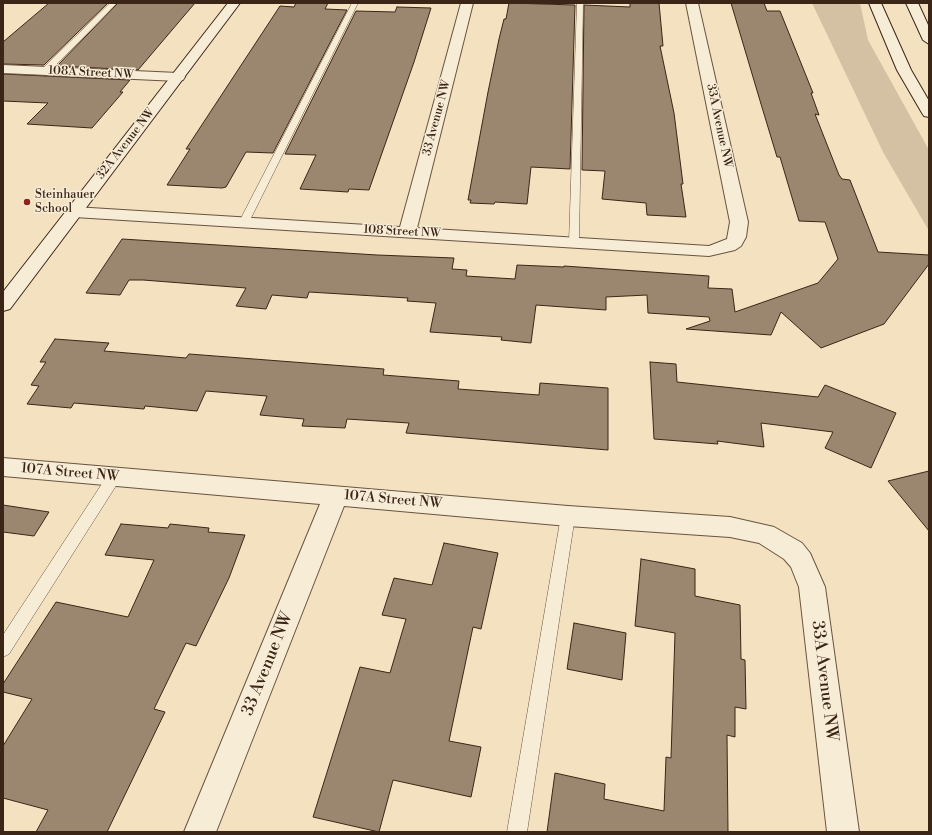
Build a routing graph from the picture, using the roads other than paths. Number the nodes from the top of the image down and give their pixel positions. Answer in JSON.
{"nodes":[{"id":1,"x":114,"y":3,"type":"edge"},
{"id":2,"x":234,"y":3,"type":"edge"},
{"id":3,"x":355,"y":3,"type":"edge"},
{"id":4,"x":467,"y":3,"type":"edge"},
{"id":5,"x":580,"y":3,"type":"edge"},
{"id":6,"x":692,"y":3,"type":"edge"},
{"id":7,"x":875,"y":3,"type":"edge"},
{"id":8,"x":912,"y":3,"type":"edge"},
{"id":9,"x":929,"y":40,"type":"edge"},
{"id":10,"x":3,"y":69,"type":"edge"},
{"id":11,"x":45,"y":71,"type":"junction"},
{"id":12,"x":178,"y":77,"type":"junction"},
{"id":13,"x":929,"y":113,"type":"edge"},
{"id":14,"x":74,"y":212,"type":"junction"},
{"id":15,"x":244,"y":222,"type":"junction"},
{"id":16,"x":407,"y":232,"type":"junction"},
{"id":17,"x":574,"y":242,"type":"junction"},
{"id":18,"x":729,"y":246,"type":"joint"},
{"id":19,"x":3,"y":305,"type":"edge"},
{"id":20,"x":3,"y":467,"type":"edge"},
{"id":21,"x":114,"y":476,"type":"junction"},
{"id":22,"x":336,"y":495,"type":"junction"},
{"id":23,"x":568,"y":516,"type":"junction"},
{"id":24,"x":780,"y":542,"type":"joint"},
{"id":25,"x":3,"y":649,"type":"edge"},
{"id":26,"x":200,"y":832,"type":"edge"},
{"id":27,"x":517,"y":832,"type":"edge"},
{"id":28,"x":843,"y":832,"type":"edge"}],
"edges":[{"from":1,"to":11,"type":"lane"},
{"from":2,"to":12,"type":"street","name":"32A Avenue NW"},
{"from":3,"to":15,"type":"lane"},
{"from":4,"to":16,"type":"street","name":"33 Avenue NW"},
{"from":5,"to":17,"type":"lane"},
{"from":6,"to":18,"type":"street","name":"33A Avenue NW"},
{"from":7,"to":13,"type":"street"},
{"from":8,"to":9,"type":"street"},
{"from":10,"to":11,"type":"street","name":"108A Street NW"},
{"from":11,"to":12,"type":"street","name":"108A Street NW"},
{"from":12,"to":14,"type":"street","name":"32A Avenue NW"},
{"from":14,"to":15,"type":"street","name":"108 Street NW"},
{"from":14,"to":19,"type":"street","name":"32A Avenue NW"},
{"from":15,"to":16,"type":"street","name":"108 Street NW"},
{"from":16,"to":17,"type":"street","name":"108 Street NW"},
{"from":17,"to":18,"type":"street","name":"108 Street NW"},
{"from":20,"to":21,"type":"street","name":"107A Street NW"},
{"from":21,"to":22,"type":"street","name":"107A Street NW"},
{"from":21,"to":25,"type":"lane"},
{"from":22,"to":23,"type":"street","name":"107A Street NW"},
{"from":22,"to":26,"type":"street","name":"33 Avenue NW"},
{"from":23,"to":24,"type":"street","name":"107A Street NW"},
{"from":23,"to":27,"type":"lane"},
{"from":24,"to":28,"type":"street","name":"33A Avenue NW"}]}
